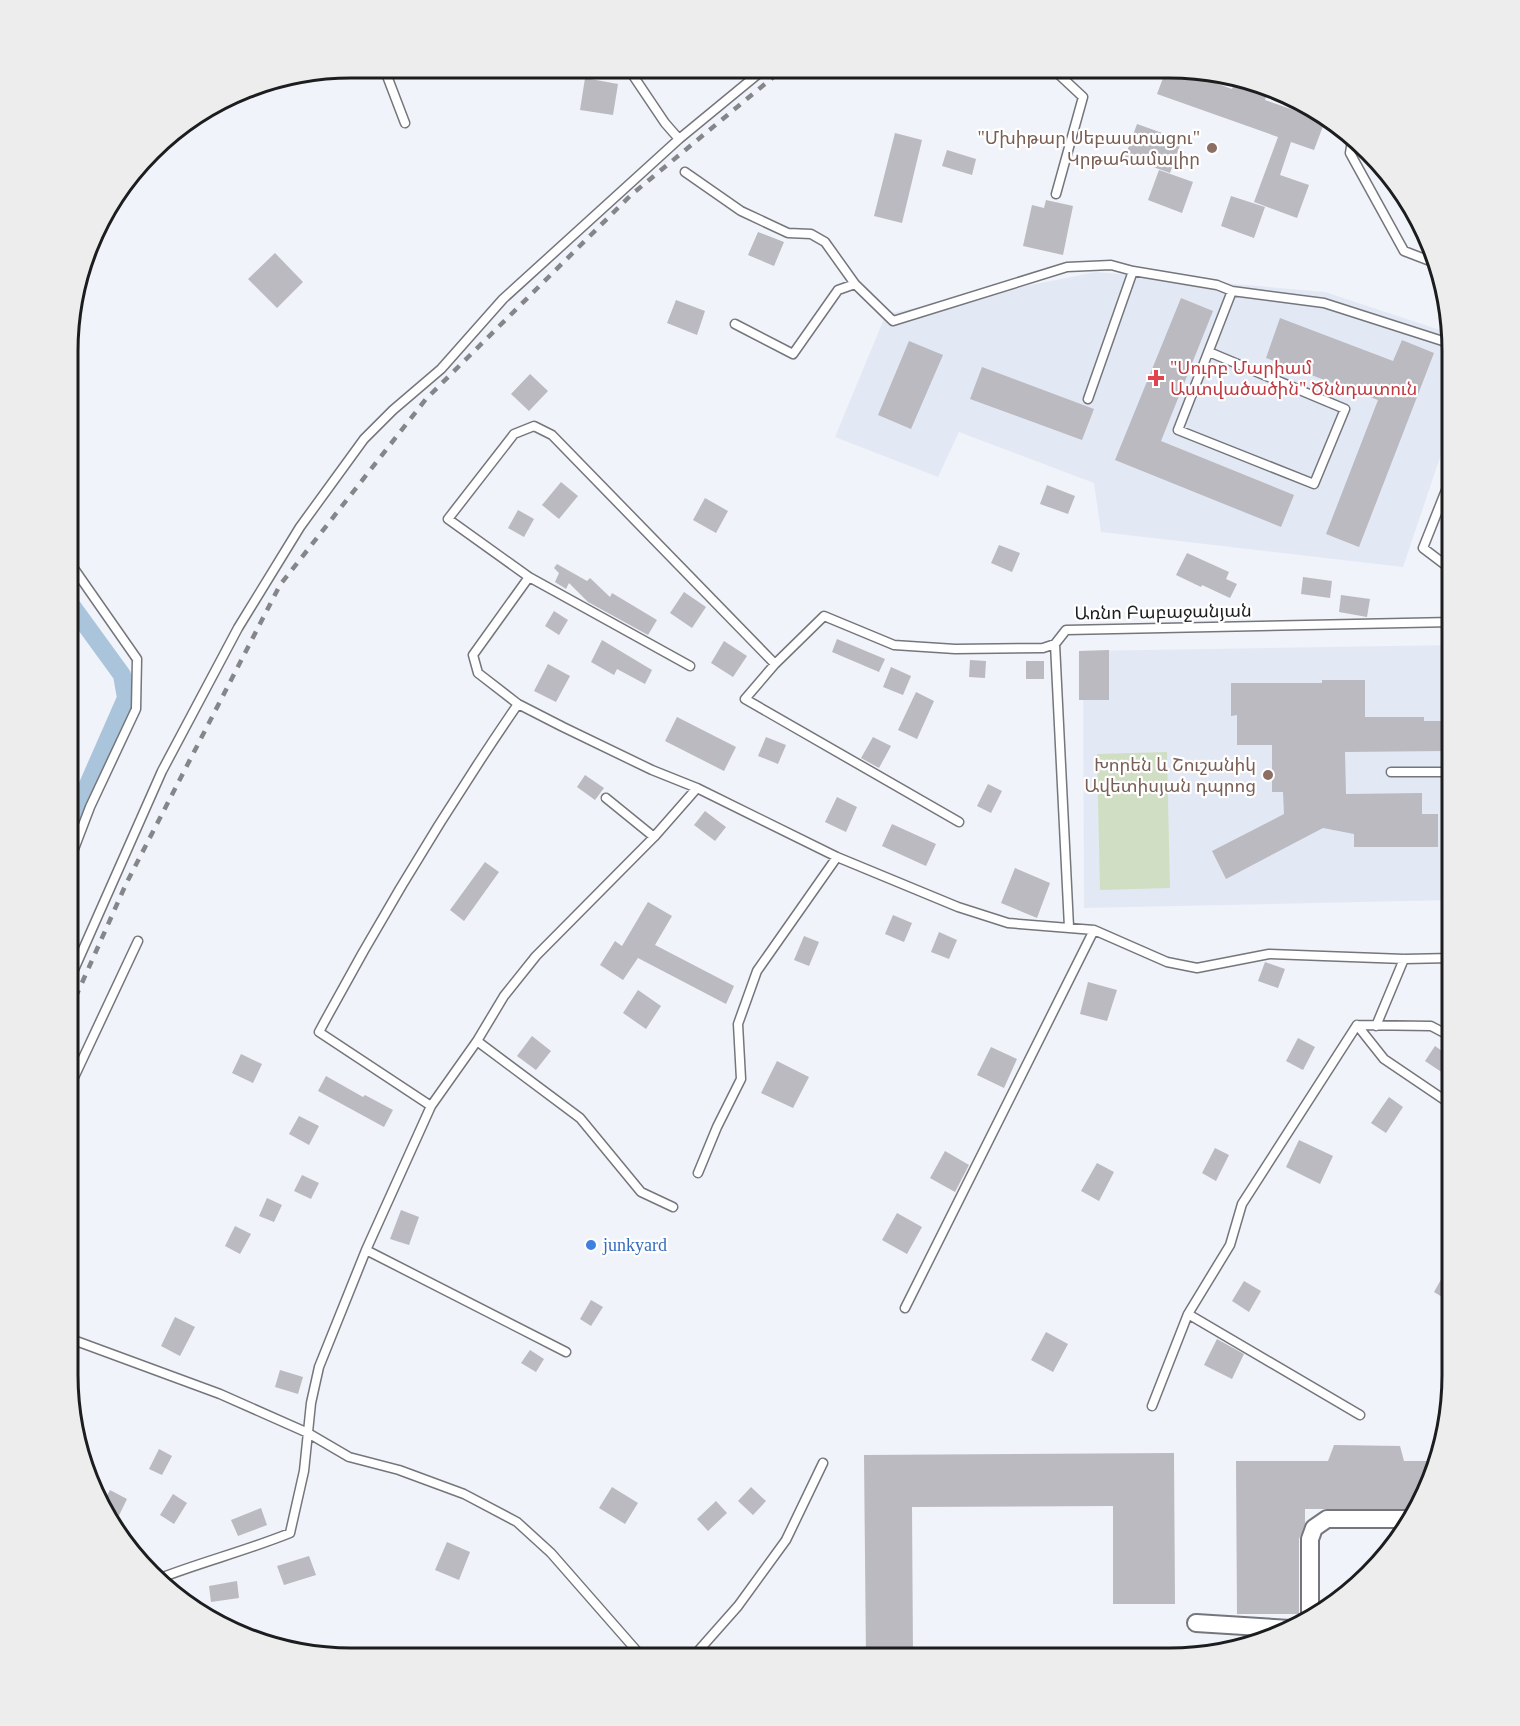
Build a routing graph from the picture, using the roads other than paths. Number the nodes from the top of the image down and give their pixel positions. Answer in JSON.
{"nodes":[{"id":1,"x":388,"y":78,"type":"edge"},
{"id":2,"x":635,"y":78,"type":"edge"},
{"id":3,"x":753,"y":78,"type":"edge"},
{"id":4,"x":1062,"y":78,"type":"edge"},
{"id":5,"x":405,"y":123,"type":"dead end"},
{"id":6,"x":679,"y":139,"type":"junction"},
{"id":7,"x":1351,"y":148,"type":"edge"},
{"id":8,"x":685,"y":172,"type":"dead end"},
{"id":9,"x":1056,"y":194,"type":"dead end"},
{"id":10,"x":1426,"y":259,"type":"edge"},
{"id":11,"x":1133,"y":271,"type":"junction"},
{"id":12,"x":855,"y":284,"type":"junction"},
{"id":13,"x":1232,"y":291,"type":"junction"},
{"id":14,"x":735,"y":324,"type":"dead end"},
{"id":15,"x":1441,"y":341,"type":"edge"},
{"id":16,"x":1209,"y":352,"type":"junction"},
{"id":17,"x":1088,"y":399,"type":"dead end"},
{"id":18,"x":1442,"y":502,"type":"edge"},
{"id":19,"x":1442,"y":562,"type":"edge"},
{"id":20,"x":78,"y":574,"type":"edge"},
{"id":21,"x":530,"y":577,"type":"junction"},
{"id":22,"x":1442,"y":622,"type":"edge"},
{"id":23,"x":1055,"y":644,"type":"junction"},
{"id":24,"x":775,"y":664,"type":"junction"},
{"id":25,"x":690,"y":666,"type":"dead end"},
{"id":26,"x":518,"y":704,"type":"junction"},
{"id":27,"x":1391,"y":772,"type":"dead end"},
{"id":28,"x":1442,"y":772,"type":"edge"},
{"id":29,"x":697,"y":788,"type":"junction"},
{"id":30,"x":606,"y":798,"type":"dead end"},
{"id":31,"x":960,"y":822,"type":"dead end"},
{"id":32,"x":654,"y":837,"type":"junction"},
{"id":33,"x":78,"y":838,"type":"edge"},
{"id":34,"x":837,"y":857,"type":"junction"},
{"id":35,"x":1069,"y":927,"type":"junction"},
{"id":36,"x":1094,"y":930,"type":"junction"},
{"id":37,"x":138,"y":941,"type":"dead end"},
{"id":38,"x":1442,"y":958,"type":"edge"},
{"id":39,"x":1404,"y":959,"type":"junction"},
{"id":40,"x":78,"y":961,"type":"edge"},
{"id":41,"x":1357,"y":1025,"type":"junction"},
{"id":42,"x":1376,"y":1026,"type":"junction"},
{"id":43,"x":1442,"y":1031,"type":"edge"},
{"id":44,"x":477,"y":1041,"type":"junction"},
{"id":45,"x":78,"y":1069,"type":"edge"},
{"id":46,"x":1442,"y":1098,"type":"edge"},
{"id":47,"x":431,"y":1106,"type":"junction"},
{"id":48,"x":698,"y":1173,"type":"dead end"},
{"id":49,"x":673,"y":1207,"type":"dead end"},
{"id":50,"x":366,"y":1250,"type":"junction"},
{"id":51,"x":905,"y":1308,"type":"dead end"},
{"id":52,"x":1188,"y":1314,"type":"junction"},
{"id":53,"x":78,"y":1342,"type":"edge"},
{"id":54,"x":566,"y":1352,"type":"dead end"},
{"id":55,"x":1152,"y":1406,"type":"dead end"},
{"id":56,"x":1360,"y":1415,"type":"dead end"},
{"id":57,"x":308,"y":1433,"type":"junction"},
{"id":58,"x":823,"y":1463,"type":"dead end"},
{"id":59,"x":1401,"y":1519,"type":"edge"},
{"id":60,"x":166,"y":1576,"type":"edge"},
{"id":61,"x":1310,"y":1609,"type":"edge"},
{"id":62,"x":1196,"y":1623,"type":"dead end"},
{"id":63,"x":1272,"y":1628,"type":"edge"},
{"id":64,"x":635,"y":1648,"type":"edge"},
{"id":65,"x":701,"y":1648,"type":"edge"}],
"edges":[{"from":1,"to":5,"type":"lane"},
{"from":2,"to":6,"type":"lane"},
{"from":3,"to":6,"type":"lane"},
{"from":4,"to":9,"type":"lane"},
{"from":6,"to":40,"type":"lane"},
{"from":7,"to":10,"type":"lane"},
{"from":8,"to":12,"type":"lane"},
{"from":11,"to":12,"type":"lane"},
{"from":11,"to":13,"type":"lane"},
{"from":11,"to":17,"type":"lane"},
{"from":12,"to":14,"type":"lane"},
{"from":13,"to":15,"type":"lane"},
{"from":13,"to":16,"type":"lane"},
{"from":16,"to":16,"type":"lane"},
{"from":18,"to":19,"type":"lane"},
{"from":20,"to":33,"type":"lane"},
{"from":21,"to":24,"type":"lane"},
{"from":21,"to":25,"type":"lane"},
{"from":21,"to":26,"type":"lane"},
{"from":22,"to":23,"type":"lane","name":"Առնո Բաբաջանյան"},
{"from":23,"to":24,"type":"lane","name":"Առնո Բաբաջանյան"},
{"from":23,"to":35,"type":"lane"},
{"from":24,"to":31,"type":"lane","name":"Առնո Բաբաջանյան"},
{"from":26,"to":29,"type":"lane"},
{"from":26,"to":47,"type":"lane"},
{"from":27,"to":28,"type":"lane"},
{"from":29,"to":32,"type":"lane"},
{"from":29,"to":34,"type":"lane"},
{"from":30,"to":32,"type":"lane"},
{"from":32,"to":44,"type":"lane"},
{"from":34,"to":35,"type":"lane"},
{"from":34,"to":48,"type":"lane"},
{"from":35,"to":36,"type":"lane"},
{"from":36,"to":39,"type":"lane"},
{"from":36,"to":51,"type":"lane"},
{"from":37,"to":45,"type":"lane"},
{"from":38,"to":39,"type":"lane"},
{"from":39,"to":42,"type":"lane"},
{"from":41,"to":42,"type":"lane"},
{"from":41,"to":46,"type":"lane"},
{"from":41,"to":52,"type":"lane"},
{"from":42,"to":43,"type":"lane"},
{"from":44,"to":47,"type":"lane"},
{"from":44,"to":49,"type":"lane"},
{"from":47,"to":50,"type":"lane"},
{"from":50,"to":54,"type":"lane"},
{"from":50,"to":57,"type":"lane"},
{"from":52,"to":55,"type":"lane"},
{"from":52,"to":56,"type":"lane"},
{"from":53,"to":57,"type":"lane"},
{"from":57,"to":60,"type":"lane"},
{"from":57,"to":64,"type":"lane"},
{"from":58,"to":65,"type":"lane"},
{"from":59,"to":61,"type":"street"},
{"from":62,"to":63,"type":"street"}]}
